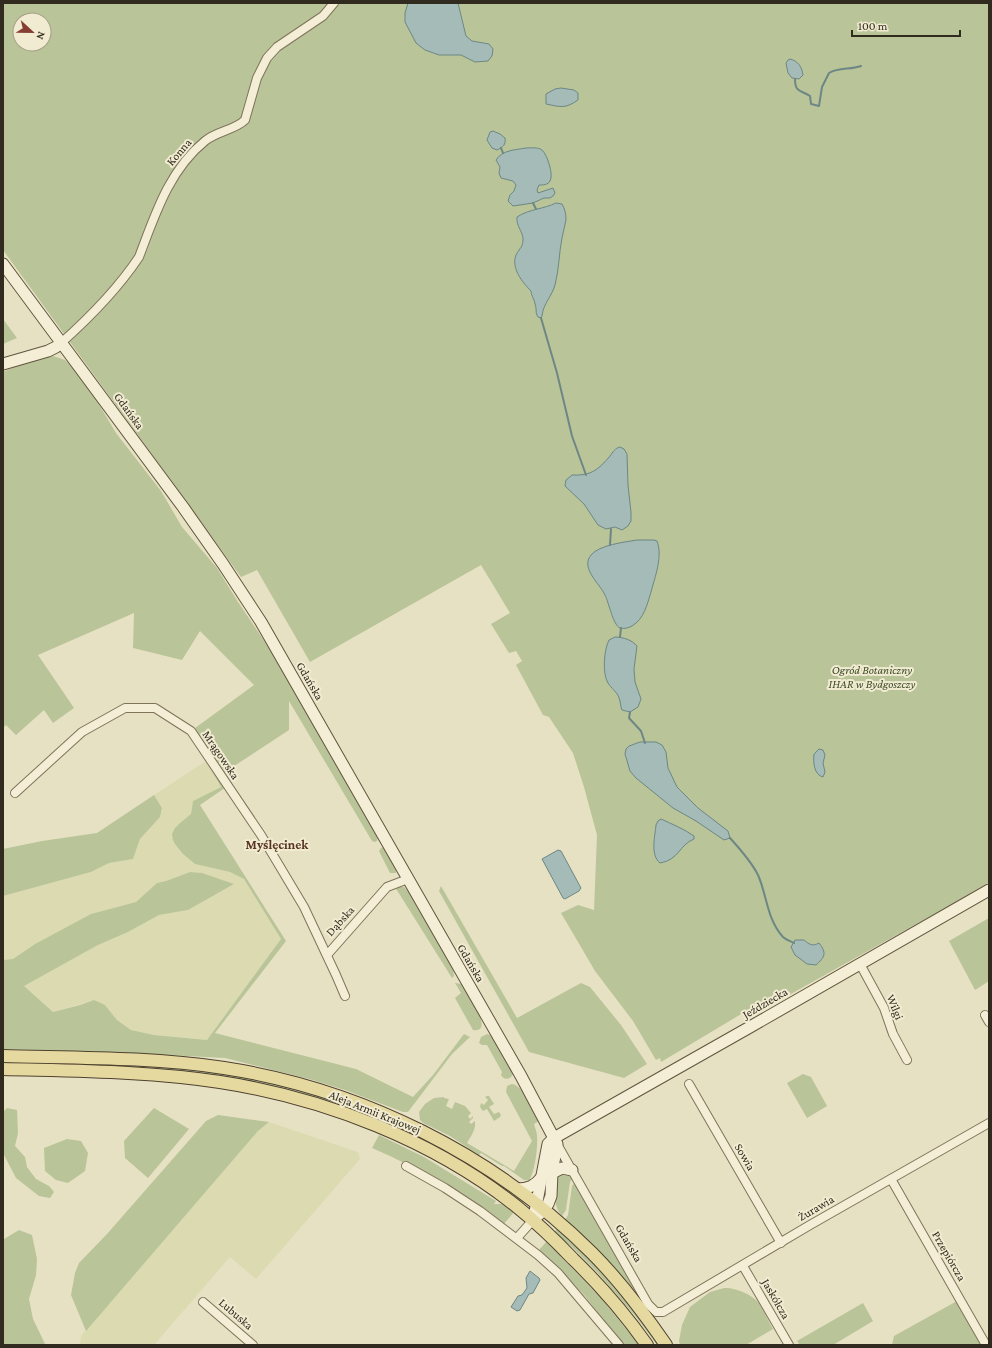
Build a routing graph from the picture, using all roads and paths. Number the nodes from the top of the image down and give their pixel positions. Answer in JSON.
{"nodes":[{"id":1,"x":334,"y":3,"type":"edge"},
{"id":2,"x":3,"y":264,"type":"edge"},
{"id":3,"x":61,"y":343,"type":"junction"},
{"id":4,"x":3,"y":364,"type":"edge"},
{"id":5,"x":15,"y":793,"type":"dead end"},
{"id":6,"x":408,"y":879,"type":"junction"},
{"id":7,"x":989,"y":890,"type":"edge"},
{"id":8,"x":327,"y":955,"type":"junction"},
{"id":9,"x":860,"y":964,"type":"junction"},
{"id":10,"x":345,"y":996,"type":"dead end"},
{"id":11,"x":3,"y":1056,"type":"edge"},
{"id":12,"x":907,"y":1060,"type":"dead end"},
{"id":13,"x":3,"y":1069,"type":"edge"},
{"id":14,"x":689,"y":1084,"type":"dead end"},
{"id":15,"x":989,"y":1123,"type":"edge"},
{"id":16,"x":556,"y":1141,"type":"junction"},
{"id":17,"x":406,"y":1166,"type":"dead end"},
{"id":18,"x":572,"y":1170,"type":"junction"},
{"id":19,"x":547,"y":1175,"type":"junction"},
{"id":20,"x":892,"y":1179,"type":"junction"},
{"id":21,"x":516,"y":1190,"type":"junction"},
{"id":22,"x":540,"y":1208,"type":"junction"},
{"id":23,"x":532,"y":1220,"type":"junction"},
{"id":24,"x":517,"y":1238,"type":"junction"},
{"id":25,"x":781,"y":1243,"type":"junction"},
{"id":26,"x":743,"y":1266,"type":"junction"},
{"id":27,"x":203,"y":1302,"type":"dead end"},
{"id":28,"x":656,"y":1312,"type":"joint"},
{"id":29,"x":253,"y":1345,"type":"edge"},
{"id":30,"x":619,"y":1345,"type":"edge"},
{"id":31,"x":647,"y":1345,"type":"edge"},
{"id":32,"x":666,"y":1345,"type":"edge"},
{"id":33,"x":789,"y":1345,"type":"edge"},
{"id":34,"x":986,"y":1345,"type":"edge"}],
"edges":[{"from":1,"to":3,"type":"street","name":"Konna"},
{"from":2,"to":3,"type":"main road","name":"Gdańska"},
{"from":3,"to":4,"type":"main road"},
{"from":3,"to":6,"type":"main road","name":"Gdańska"},
{"from":5,"to":8,"type":"street","name":"Mrągowska"},
{"from":6,"to":8,"type":"street","name":"Dąbska"},
{"from":6,"to":16,"type":"main road","name":"Gdańska"},
{"from":7,"to":9,"type":"main road","name":"Jeździecka"},
{"from":8,"to":10,"type":"street","name":"Dąbska"},
{"from":9,"to":12,"type":"street","name":"Wilgi"},
{"from":9,"to":16,"type":"main road","name":"Jeździecka"},
{"from":11,"to":21,"type":"main road","name":"Aleja Armii Krajowej"},
{"from":13,"to":23,"type":"main road","name":"Aleja Armii Krajowej"},
{"from":14,"to":25,"type":"street","name":"Sowia"},
{"from":15,"to":20,"type":"street","name":"Żurawia"},
{"from":16,"to":18,"type":"street","name":"Gdańska"},
{"from":16,"to":19,"type":"main road"},
{"from":17,"to":24,"type":"street"},
{"from":18,"to":19,"type":"main road"},
{"from":18,"to":28,"type":"street","name":"Gdańska"},
{"from":19,"to":21,"type":"main road"},
{"from":19,"to":22,"type":"main road"},
{"from":20,"to":25,"type":"street","name":"Żurawia"},
{"from":20,"to":34,"type":"street","name":"Przepiórcza"},
{"from":21,"to":22,"type":"main road","name":"Aleja Armii Krajowej"},
{"from":22,"to":23,"type":"main road"},
{"from":22,"to":32,"type":"main road","name":"Aleja Armii Krajowej"},
{"from":23,"to":24,"type":"street"},
{"from":23,"to":31,"type":"main road","name":"Aleja Armii Krajowej"},
{"from":24,"to":30,"type":"street"},
{"from":25,"to":26,"type":"street","name":"Żurawia"},
{"from":26,"to":28,"type":"street","name":"Żurawia"},
{"from":26,"to":33,"type":"street","name":"Jaskółcza"},
{"from":27,"to":29,"type":"street","name":"Lubuska"}]}
